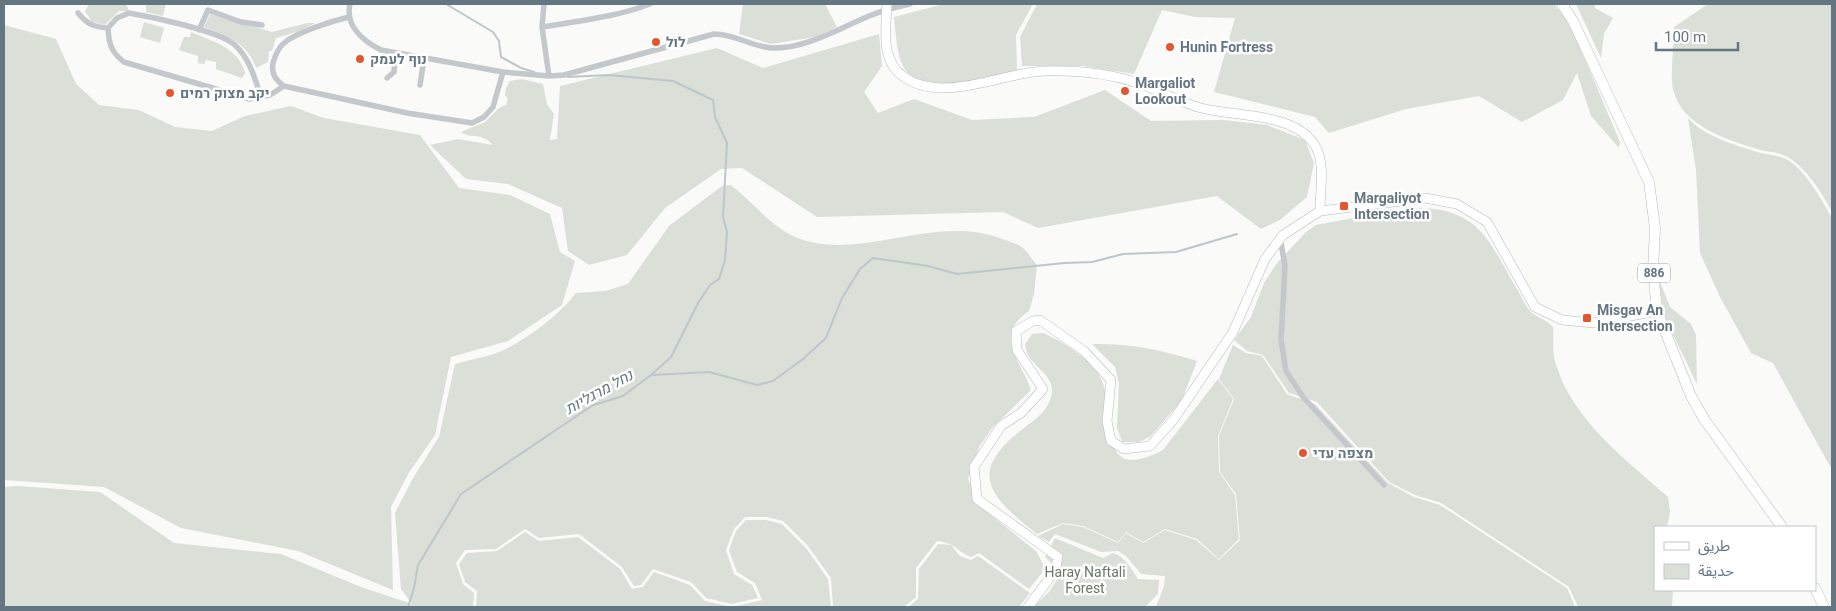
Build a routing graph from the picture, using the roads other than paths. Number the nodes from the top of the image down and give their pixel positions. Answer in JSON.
{"nodes":[{"id":1,"x":350,"y":4,"type":"edge"},
{"id":2,"x":544,"y":4,"type":"edge"},
{"id":3,"x":650,"y":4,"type":"edge"},
{"id":4,"x":910,"y":4,"type":"edge"},
{"id":5,"x":1562,"y":4,"type":"edge"},
{"id":6,"x":886,"y":7,"type":"edge"},
{"id":7,"x":78,"y":13,"type":"dead end"},
{"id":8,"x":348,"y":17,"type":"junction"},
{"id":9,"x":262,"y":25,"type":"dead end"},
{"id":10,"x":542,"y":27,"type":"junction"},
{"id":11,"x":108,"y":28,"type":"junction"},
{"id":12,"x":200,"y":30,"type":"junction"},
{"id":13,"x":395,"y":54,"type":"junction"},
{"id":14,"x":424,"y":59,"type":"junction"},
{"id":15,"x":502,"y":72,"type":"junction"},
{"id":16,"x":549,"y":76,"type":"junction"},
{"id":17,"x":387,"y":78,"type":"dead end"},
{"id":18,"x":420,"y":85,"type":"dead end"},
{"id":19,"x":284,"y":86,"type":"junction"},
{"id":20,"x":261,"y":96,"type":"junction"},
{"id":21,"x":1320,"y":210,"type":"junction"},
{"id":22,"x":1280,"y":237,"type":"junction"},
{"id":23,"x":1657,"y":311,"type":"junction"},
{"id":24,"x":1384,"y":486,"type":"dead end"},
{"id":25,"x":1781,"y":526,"type":"edge"},
{"id":26,"x":1816,"y":590,"type":"edge"},
{"id":27,"x":1028,"y":607,"type":"edge"},
{"id":28,"x":1824,"y":607,"type":"edge"}],
"edges":[{"from":1,"to":8,"type":"street"},
{"from":2,"to":10,"type":"street"},
{"from":3,"to":10,"type":"street"},
{"from":4,"to":6,"type":"street"},
{"from":5,"to":23,"type":"main road","number":"886"},
{"from":6,"to":16,"type":"street"},
{"from":6,"to":21,"type":"main road"},
{"from":7,"to":11,"type":"street"},
{"from":8,"to":13,"type":"street"},
{"from":8,"to":19,"type":"street"},
{"from":9,"to":12,"type":"street"},
{"from":10,"to":16,"type":"street"},
{"from":11,"to":12,"type":"street"},
{"from":11,"to":20,"type":"street"},
{"from":12,"to":20,"type":"street"},
{"from":13,"to":14,"type":"street"},
{"from":13,"to":17,"type":"street"},
{"from":14,"to":15,"type":"street"},
{"from":14,"to":18,"type":"street"},
{"from":15,"to":16,"type":"street"},
{"from":15,"to":19,"type":"street"},
{"from":19,"to":20,"type":"street"},
{"from":21,"to":22,"type":"main road"},
{"from":21,"to":23,"type":"main road"},
{"from":22,"to":24,"type":"street"},
{"from":22,"to":27,"type":"main road"},
{"from":23,"to":25,"type":"main road","number":"886"},
{"from":26,"to":28,"type":"main road"}]}
